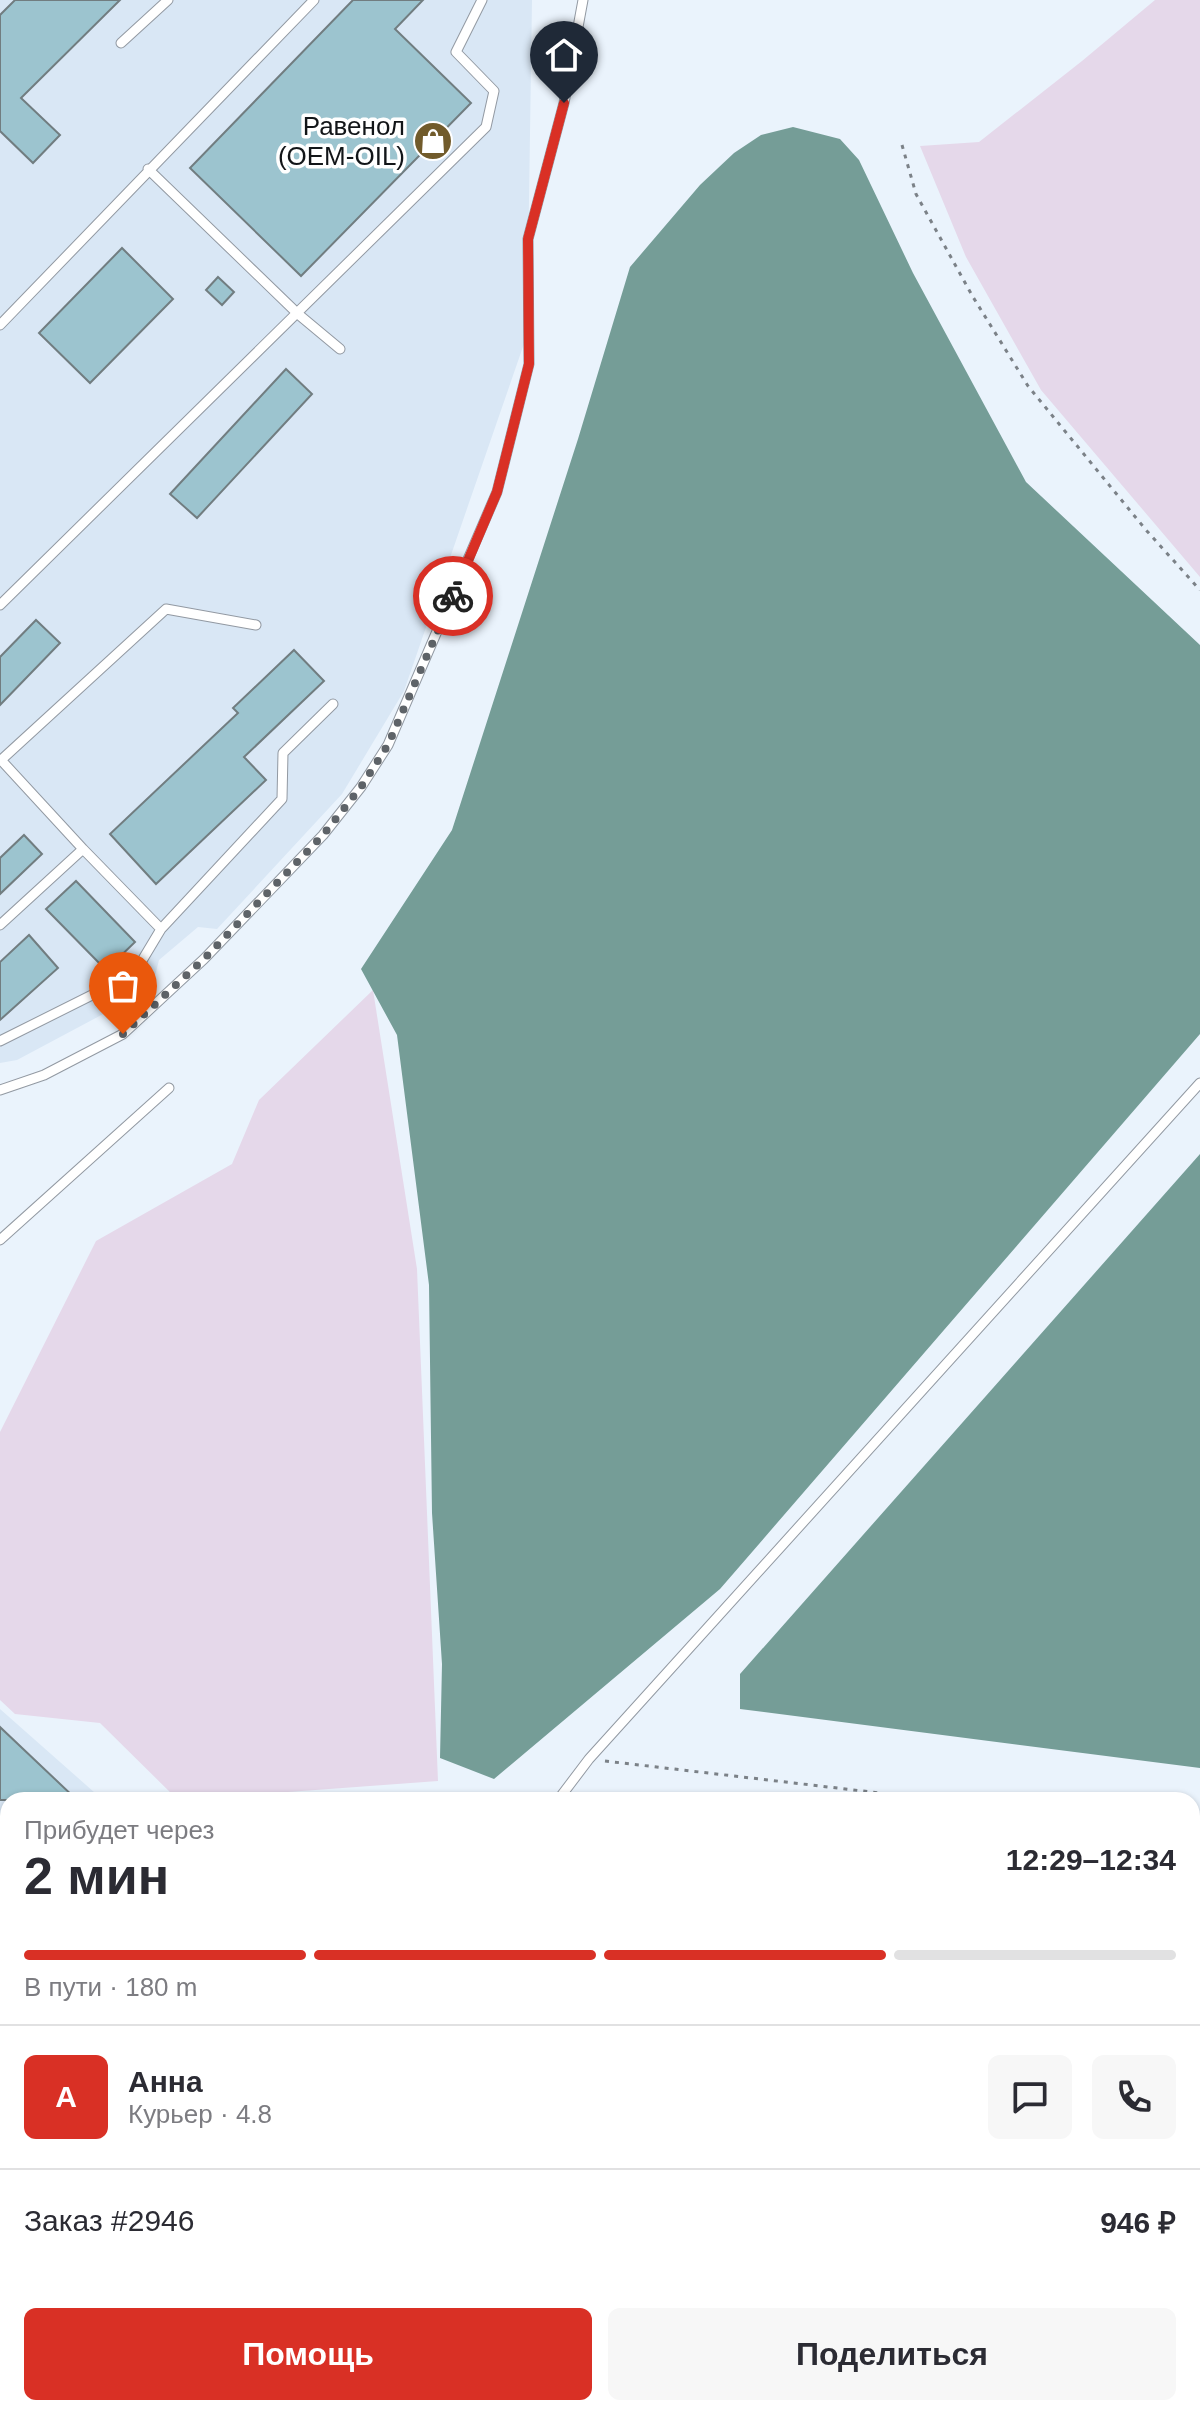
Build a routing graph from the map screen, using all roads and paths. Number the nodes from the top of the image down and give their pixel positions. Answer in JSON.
{"nodes":[{"id":1,"x":168,"y":0,"type":"edge"},
{"id":2,"x":314,"y":0,"type":"edge"},
{"id":3,"x":482,"y":0,"type":"edge"},
{"id":4,"x":583,"y":0,"type":"edge"},
{"id":5,"x":121,"y":43,"type":"dead end"},
{"id":6,"x":902,"y":145,"type":"dead end"},
{"id":7,"x":148,"y":169,"type":"junction"},
{"id":8,"x":298,"y":314,"type":"junction"},
{"id":9,"x":0,"y":325,"type":"edge"},
{"id":10,"x":340,"y":349,"type":"dead end"},
{"id":11,"x":1200,"y":590,"type":"edge"},
{"id":12,"x":0,"y":605,"type":"edge"},
{"id":13,"x":256,"y":625,"type":"dead end"},
{"id":14,"x":333,"y":704,"type":"dead end"},
{"id":15,"x":1,"y":760,"type":"edge"},
{"id":16,"x":83,"y":849,"type":"junction"},
{"id":17,"x":0,"y":925,"type":"edge"},
{"id":18,"x":161,"y":929,"type":"junction"},
{"id":19,"x":0,"y":1041,"type":"edge"},
{"id":20,"x":1200,"y":1083,"type":"edge"},
{"id":21,"x":169,"y":1088,"type":"dead end"},
{"id":22,"x":0,"y":1090,"type":"edge"},
{"id":23,"x":0,"y":1240,"type":"edge"},
{"id":24,"x":589,"y":1759,"type":"junction"},
{"id":25,"x":564,"y":1792,"type":"edge"},
{"id":26,"x":872,"y":1792,"type":"edge"}],
"edges":[{"from":1,"to":5,"type":"lane"},
{"from":2,"to":7,"type":"lane"},
{"from":3,"to":8,"type":"lane"},
{"from":4,"to":22,"type":"lane"},
{"from":6,"to":11,"type":"path"},
{"from":7,"to":8,"type":"lane"},
{"from":7,"to":9,"type":"lane"},
{"from":8,"to":10,"type":"lane"},
{"from":8,"to":12,"type":"lane"},
{"from":13,"to":15,"type":"lane"},
{"from":14,"to":18,"type":"lane"},
{"from":15,"to":16,"type":"lane"},
{"from":16,"to":17,"type":"lane"},
{"from":16,"to":18,"type":"lane"},
{"from":18,"to":19,"type":"lane"},
{"from":20,"to":24,"type":"lane"},
{"from":21,"to":23,"type":"lane"},
{"from":24,"to":25,"type":"lane"},
{"from":24,"to":26,"type":"path"}]}
